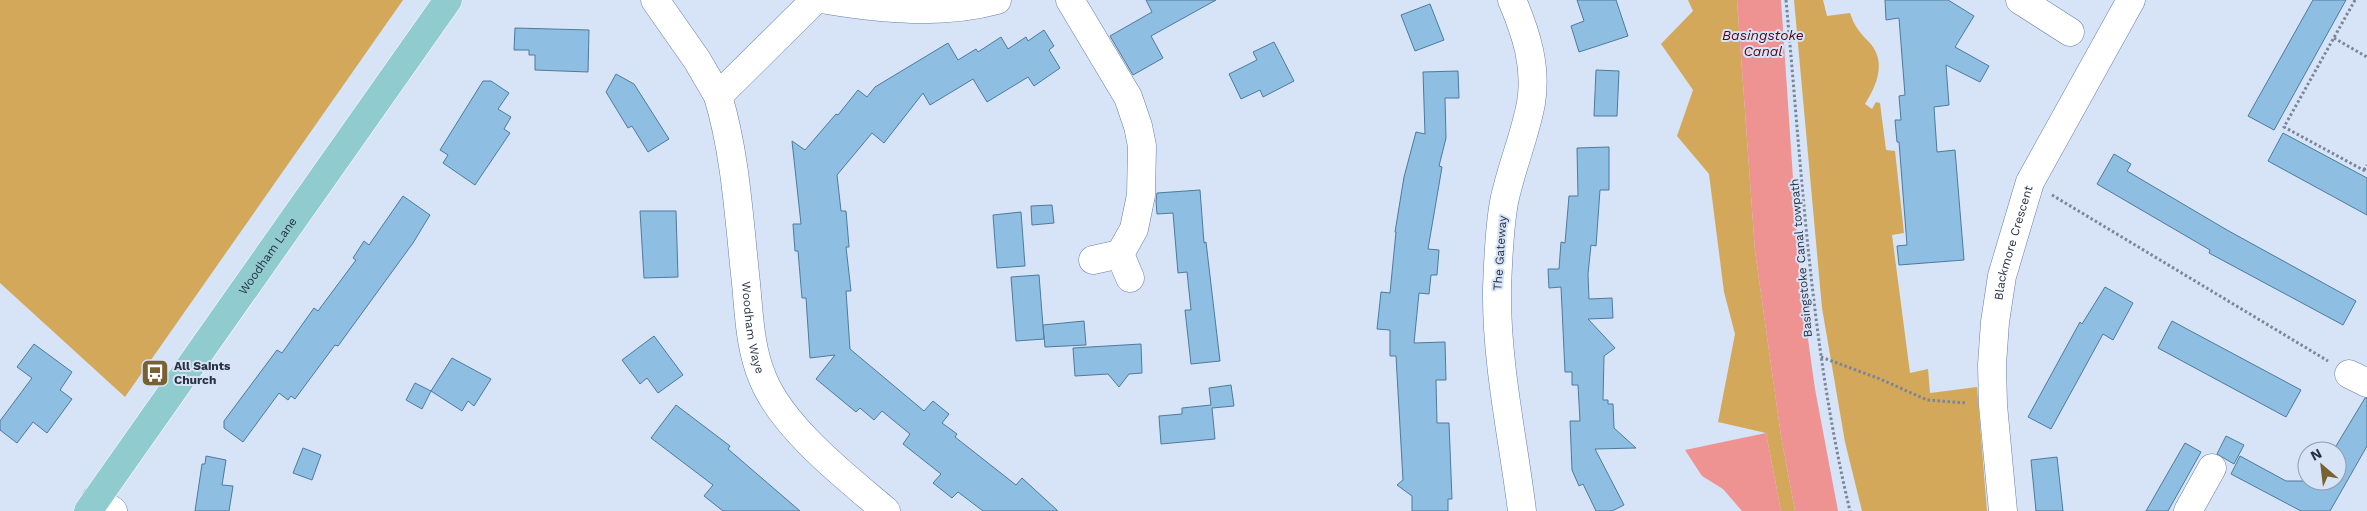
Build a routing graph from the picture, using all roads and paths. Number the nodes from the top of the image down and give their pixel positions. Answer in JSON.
{"nodes":[{"id":1,"x":448,"y":0,"type":"edge"},
{"id":2,"x":655,"y":0,"type":"edge"},
{"id":3,"x":815,"y":0,"type":"edge"},
{"id":4,"x":827,"y":0,"type":"edge"},
{"id":5,"x":997,"y":0,"type":"edge"},
{"id":6,"x":1070,"y":0,"type":"edge"},
{"id":7,"x":1512,"y":0,"type":"edge"},
{"id":8,"x":1786,"y":0,"type":"edge"},
{"id":9,"x":2020,"y":0,"type":"edge"},
{"id":10,"x":2131,"y":0,"type":"edge"},
{"id":11,"x":2355,"y":0,"type":"edge"},
{"id":12,"x":2070,"y":32,"type":"dead end"},
{"id":13,"x":2334,"y":38,"type":"junction"},
{"id":14,"x":2367,"y":57,"type":"edge"},
{"id":15,"x":718,"y":96,"type":"junction"},
{"id":16,"x":2367,"y":164,"type":"edge"},
{"id":17,"x":2365,"y":171,"type":"edge"},
{"id":18,"x":2030,"y":182,"type":"junction"},
{"id":19,"x":1093,"y":260,"type":"dead end"},
{"id":20,"x":1821,"y":357,"type":"junction"},
{"id":21,"x":2358,"y":378,"type":"edge"},
{"id":22,"x":1993,"y":405,"type":"junction"},
{"id":23,"x":2212,"y":468,"type":"dead end"},
{"id":24,"x":99,"y":507,"type":"edge"},
{"id":25,"x":886,"y":511,"type":"edge"},
{"id":26,"x":1522,"y":511,"type":"edge"},
{"id":27,"x":1850,"y":511,"type":"edge"},
{"id":28,"x":2003,"y":511,"type":"edge"},
{"id":29,"x":2188,"y":511,"type":"edge"}],
"edges":[{"from":1,"to":24,"type":"main road","name":"Woodham Lane"},
{"from":2,"to":15,"type":"street","name":"Woodham Waye"},
{"from":3,"to":15,"type":"street"},
{"from":4,"to":5,"type":"street"},
{"from":6,"to":19,"type":"street"},
{"from":7,"to":26,"type":"street","name":"The Gateway"},
{"from":8,"to":20,"type":"path","name":"Basingstoke Canal towpath"},
{"from":9,"to":12,"type":"street"},
{"from":10,"to":18,"type":"street","name":"Blackmore Crescent"},
{"from":11,"to":13,"type":"path"},
{"from":13,"to":14,"type":"path"},
{"from":13,"to":17,"type":"path"},
{"from":15,"to":25,"type":"street","name":"Woodham Waye"},
{"from":16,"to":17,"type":"path"},
{"from":18,"to":21,"type":"path"},
{"from":18,"to":22,"type":"street","name":"Blackmore Crescent"},
{"from":20,"to":22,"type":"path"},
{"from":20,"to":27,"type":"path","name":"Basingstoke Canal towpath"},
{"from":22,"to":28,"type":"street","name":"Blackmore Crescent"},
{"from":23,"to":29,"type":"street"}]}
